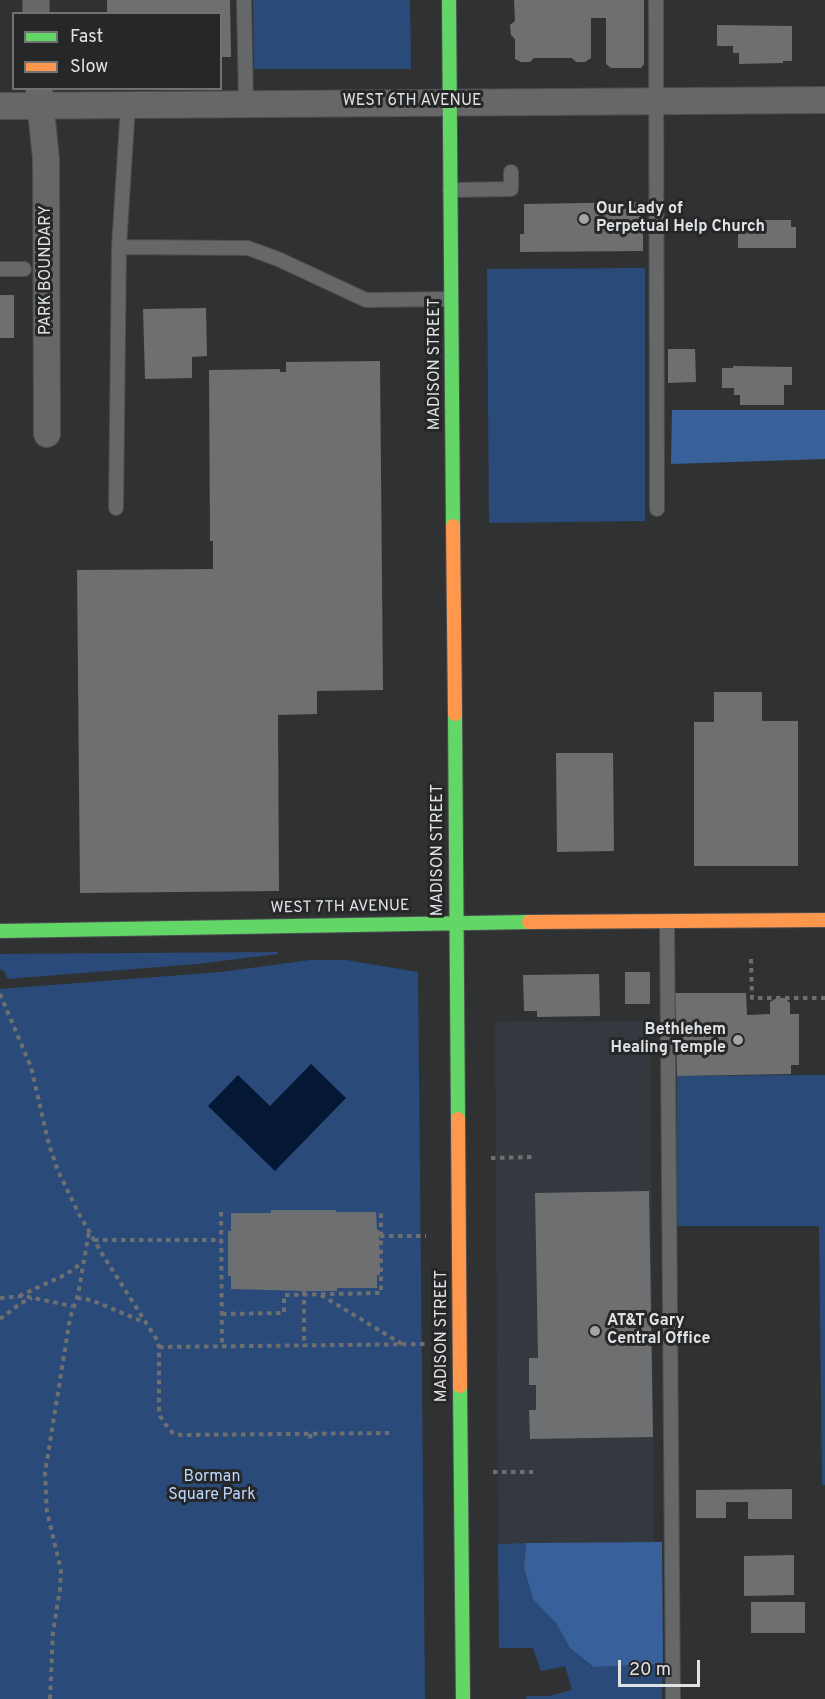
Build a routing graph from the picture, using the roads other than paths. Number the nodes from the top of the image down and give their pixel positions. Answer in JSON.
{"nodes":[{"id":1,"x":244,"y":0,"type":"edge"},
{"id":2,"x":449,"y":0,"type":"edge"},
{"id":3,"x":656,"y":0,"type":"edge"},
{"id":4,"x":40,"y":97,"type":"edge"},
{"id":5,"x":658,"y":100,"type":"junction"},
{"id":6,"x":825,"y":100,"type":"edge"},
{"id":7,"x":450,"y":102,"type":"junction"},
{"id":8,"x":246,"y":104,"type":"junction"},
{"id":9,"x":128,"y":105,"type":"junction"},
{"id":10,"x":0,"y":106,"type":"edge"},
{"id":11,"x":511,"y":171,"type":"dead end"},
{"id":12,"x":450,"y":190,"type":"junction"},
{"id":13,"x":118,"y":247,"type":"junction"},
{"id":14,"x":0,"y":269,"type":"edge"},
{"id":15,"x":24,"y":269,"type":"dead end"},
{"id":16,"x":452,"y":299,"type":"junction"},
{"id":17,"x":47,"y":434,"type":"dead end"},
{"id":18,"x":116,"y":508,"type":"dead end"},
{"id":19,"x":657,"y":510,"type":"dead end"},
{"id":20,"x":825,"y":920,"type":"edge"},
{"id":21,"x":667,"y":921,"type":"junction"},
{"id":22,"x":457,"y":922,"type":"junction"},
{"id":23,"x":0,"y":931,"type":"edge"},
{"id":24,"x":463,"y":1699,"type":"edge"},
{"id":25,"x":673,"y":1699,"type":"edge"}],
"edges":[{"from":1,"to":8,"type":"lane"},
{"from":2,"to":7,"type":"street","name":"MADISON STREET"},
{"from":3,"to":5,"type":"lane"},
{"from":4,"to":9,"type":"street","name":"WEST 6TH AVENUE"},
{"from":4,"to":10,"type":"street","name":"WEST 6TH AVENUE"},
{"from":4,"to":17,"type":"street","name":"PARK BOUNDARY"},
{"from":5,"to":6,"type":"street","name":"WEST 6TH AVENUE"},
{"from":5,"to":7,"type":"street","name":"WEST 6TH AVENUE"},
{"from":5,"to":19,"type":"lane"},
{"from":7,"to":8,"type":"street","name":"WEST 6TH AVENUE"},
{"from":7,"to":12,"type":"street","name":"MADISON STREET"},
{"from":8,"to":9,"type":"street","name":"WEST 6TH AVENUE"},
{"from":9,"to":13,"type":"lane"},
{"from":11,"to":12,"type":"lane"},
{"from":12,"to":16,"type":"street","name":"MADISON STREET"},
{"from":13,"to":16,"type":"lane"},
{"from":13,"to":18,"type":"lane"},
{"from":14,"to":15,"type":"lane"},
{"from":16,"to":22,"type":"street","name":"MADISON STREET"},
{"from":20,"to":21,"type":"street","name":"WEST 7TH AVENUE"},
{"from":21,"to":22,"type":"street","name":"WEST 7TH AVENUE"},
{"from":21,"to":25,"type":"lane"},
{"from":22,"to":23,"type":"street","name":"WEST 7TH AVENUE"},
{"from":22,"to":24,"type":"street","name":"MADISON STREET"}]}
